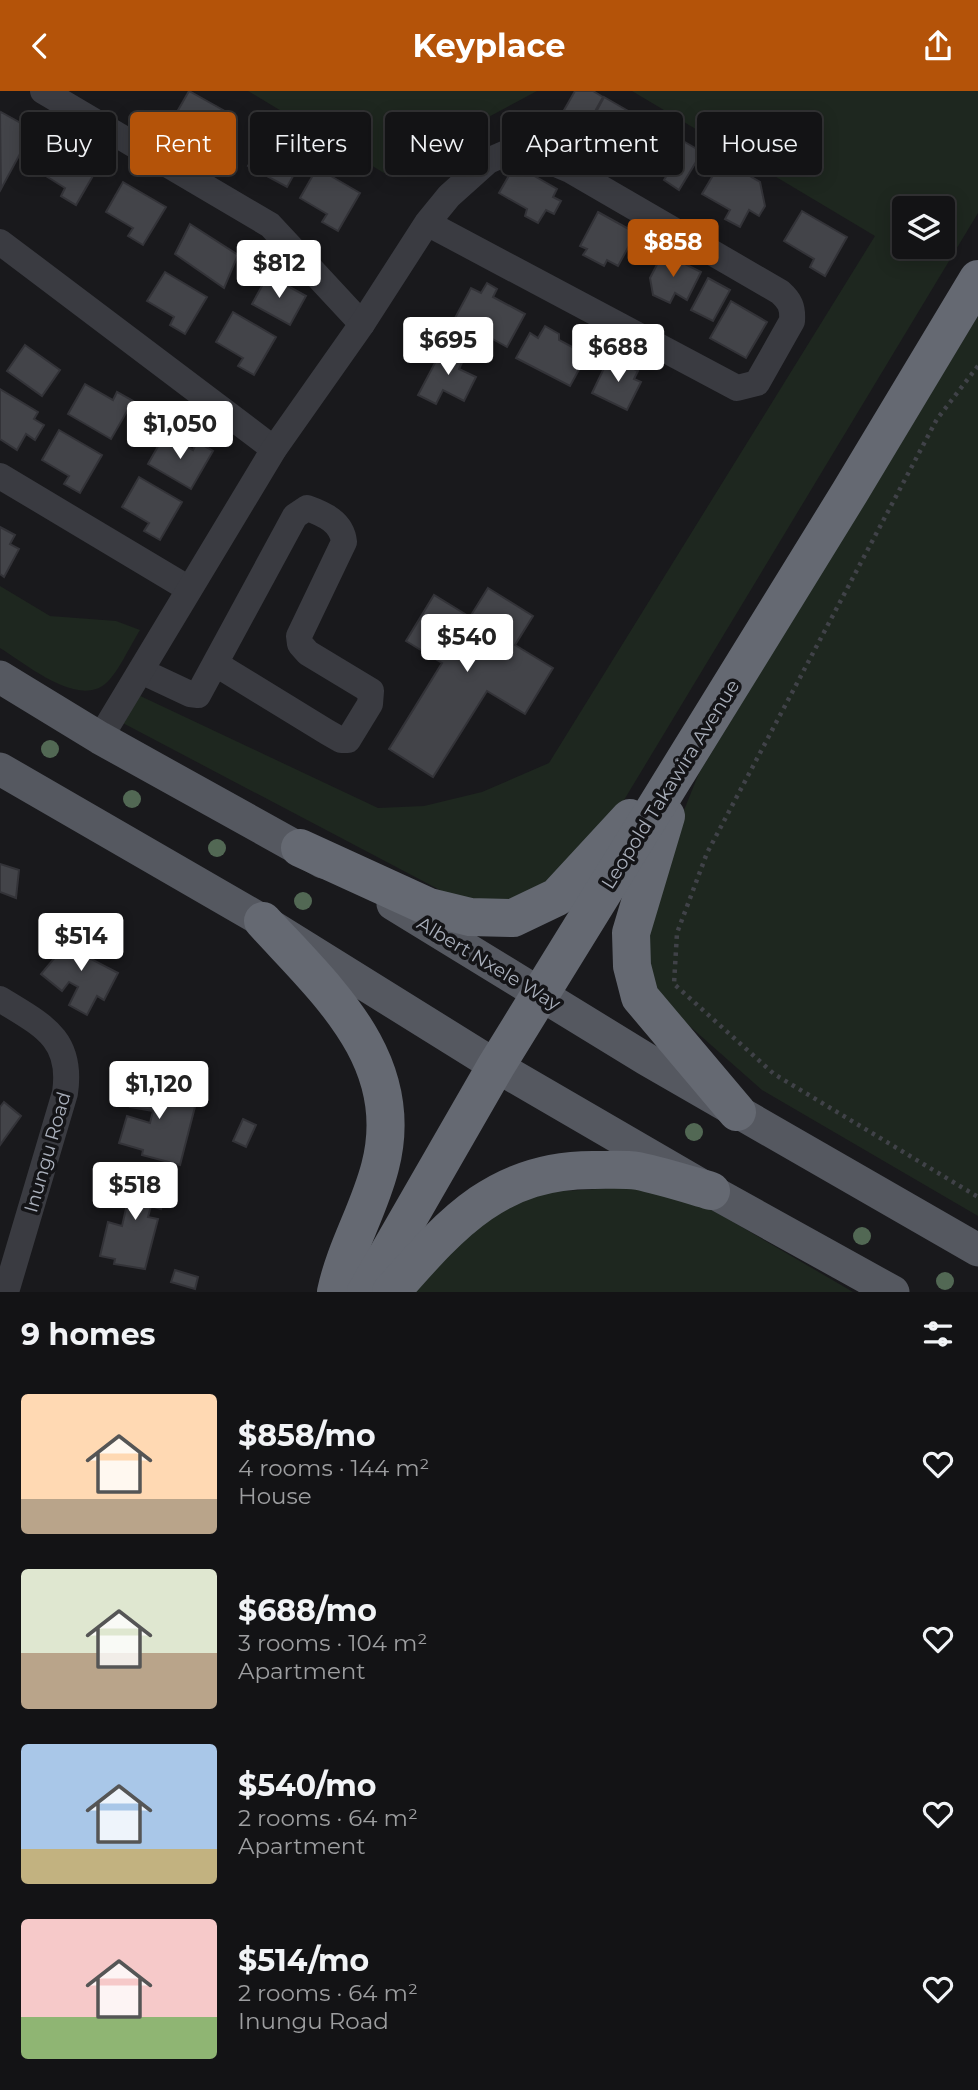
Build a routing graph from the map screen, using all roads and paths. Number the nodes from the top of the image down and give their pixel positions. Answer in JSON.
{"nodes":[{"id":1,"x":43,"y":91,"type":"edge"},
{"id":2,"x":427,"y":223,"type":"junction"},
{"id":3,"x":0,"y":242,"type":"edge"},
{"id":4,"x":978,"y":279,"type":"edge"},
{"id":5,"x":362,"y":324,"type":"junction"},
{"id":6,"x":978,"y":366,"type":"edge"},
{"id":7,"x":274,"y":449,"type":"junction"},
{"id":8,"x":0,"y":476,"type":"edge"},
{"id":9,"x":189,"y":589,"type":"junction"},
{"id":10,"x":216,"y":664,"type":"junction"},
{"id":11,"x":141,"y":671,"type":"junction"},
{"id":12,"x":0,"y":677,"type":"edge"},
{"id":13,"x":100,"y":738,"type":"junction"},
{"id":14,"x":680,"y":767,"type":"junction"},
{"id":15,"x":0,"y":769,"type":"edge"},
{"id":16,"x":300,"y":848,"type":"junction"},
{"id":17,"x":263,"y":921,"type":"junction"},
{"id":18,"x":542,"y":994,"type":"junction"},
{"id":19,"x":0,"y":999,"type":"edge"},
{"id":20,"x":496,"y":1066,"type":"junction"},
{"id":21,"x":737,"y":1112,"type":"junction"},
{"id":22,"x":711,"y":1191,"type":"junction"},
{"id":23,"x":978,"y":1198,"type":"edge"},
{"id":24,"x":978,"y":1250,"type":"edge"},
{"id":25,"x":5,"y":1292,"type":"edge"},
{"id":26,"x":336,"y":1292,"type":"edge"},
{"id":27,"x":366,"y":1292,"type":"edge"},
{"id":28,"x":391,"y":1292,"type":"edge"},
{"id":29,"x":893,"y":1292,"type":"edge"}],
"edges":[{"from":1,"to":5,"type":"street"},
{"from":2,"to":2,"type":"street"},
{"from":2,"to":5,"type":"street"},
{"from":3,"to":7,"type":"street"},
{"from":4,"to":14,"type":"highway","name":"Leopold Takawira Avenue"},
{"from":5,"to":7,"type":"street"},
{"from":6,"to":23,"type":"path"},
{"from":7,"to":9,"type":"street"},
{"from":8,"to":9,"type":"street"},
{"from":9,"to":11,"type":"street"},
{"from":10,"to":10,"type":"street"},
{"from":10,"to":11,"type":"street"},
{"from":11,"to":13,"type":"street"},
{"from":12,"to":13,"type":"main road","name":"Albert Nxele Way"},
{"from":13,"to":16,"type":"main road","name":"Albert Nxele Way"},
{"from":14,"to":16,"type":"highway"},
{"from":14,"to":18,"type":"highway","name":"Leopold Takawira Avenue"},
{"from":14,"to":21,"type":"highway"},
{"from":15,"to":17,"type":"main road"},
{"from":16,"to":18,"type":"main road","name":"Albert Nxele Way"},
{"from":17,"to":20,"type":"main road"},
{"from":17,"to":26,"type":"highway"},
{"from":18,"to":20,"type":"highway","name":"Leopold Takawira Avenue"},
{"from":18,"to":21,"type":"main road","name":"Albert Nxele Way"},
{"from":19,"to":25,"type":"street","name":"Inungu Road"},
{"from":20,"to":22,"type":"main road"},
{"from":20,"to":27,"type":"highway","name":"Leopold Takawira Avenue"},
{"from":21,"to":24,"type":"main road","name":"Albert Nxele Way"},
{"from":22,"to":28,"type":"highway"},
{"from":22,"to":29,"type":"main road"}]}
